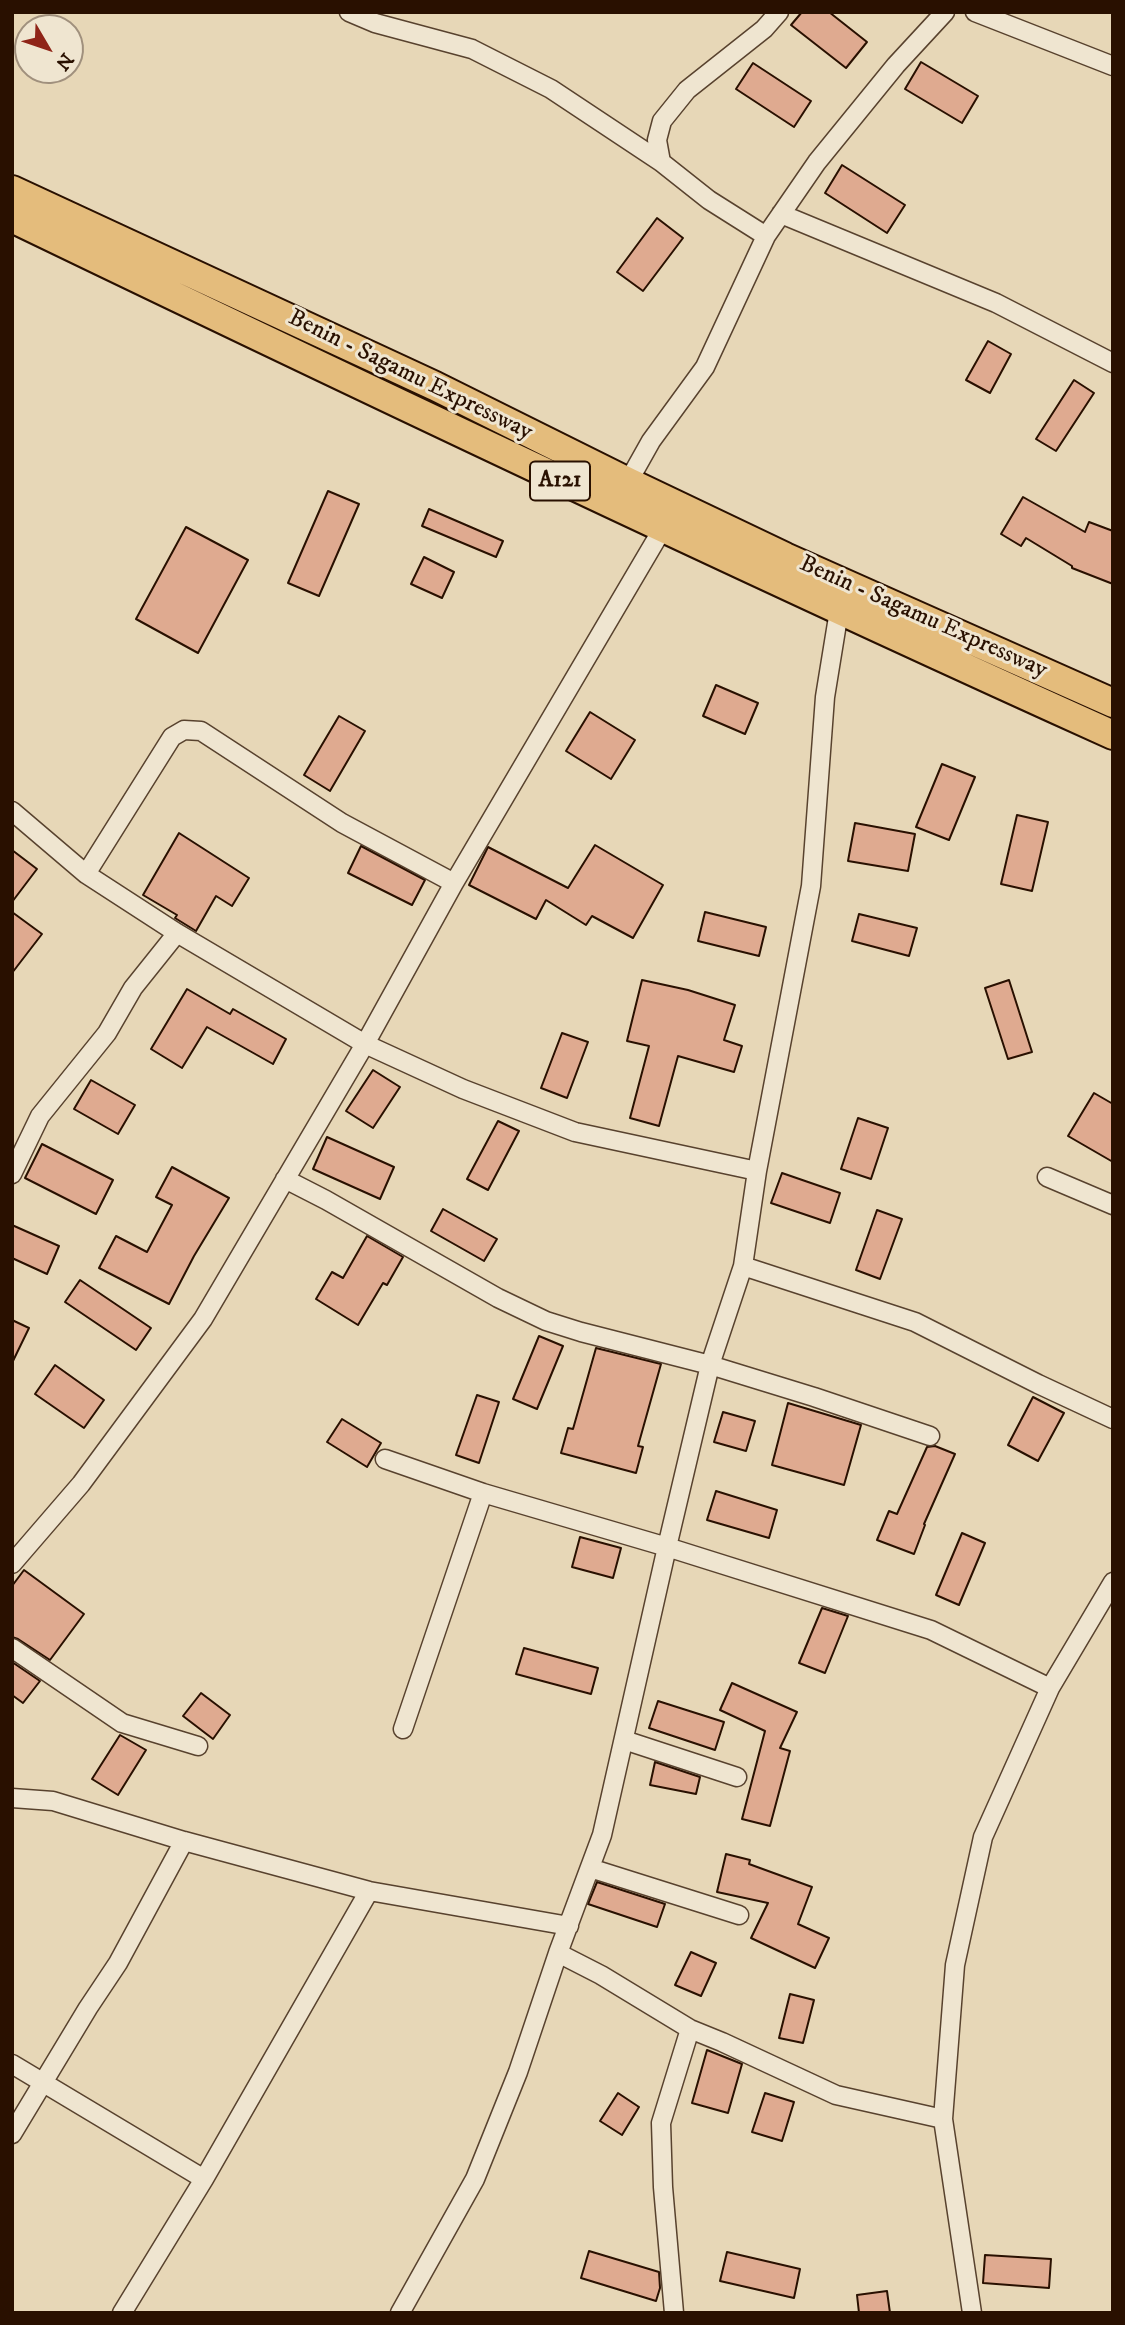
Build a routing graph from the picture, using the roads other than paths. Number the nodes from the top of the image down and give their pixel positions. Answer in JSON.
{"nodes":[{"id":1,"x":349,"y":12,"type":"edge"},
{"id":2,"x":779,"y":12,"type":"edge"},
{"id":3,"x":945,"y":12,"type":"edge"},
{"id":4,"x":975,"y":12,"type":"edge"},
{"id":5,"x":1113,"y":66,"type":"edge"},
{"id":6,"x":661,"y":162,"type":"junction"},
{"id":7,"x":12,"y":190,"type":"edge"},
{"id":8,"x":782,"y":214,"type":"junction"},
{"id":9,"x":12,"y":218,"type":"edge"},
{"id":10,"x":766,"y":236,"type":"junction"},
{"id":11,"x":1113,"y":363,"type":"edge"},
{"id":12,"x":628,"y":482,"type":"junction"},
{"id":13,"x":663,"y":528,"type":"junction"},
{"id":14,"x":839,"y":611,"type":"junction"},
{"id":15,"x":1113,"y":703,"type":"edge"},
{"id":16,"x":1113,"y":735,"type":"edge"},
{"id":17,"x":12,"y":811,"type":"edge"},
{"id":18,"x":86,"y":874,"type":"junction"},
{"id":19,"x":454,"y":883,"type":"junction"},
{"id":20,"x":177,"y":933,"type":"junction"},
{"id":21,"x":365,"y":1044,"type":"junction"},
{"id":22,"x":757,"y":1171,"type":"junction"},
{"id":23,"x":12,"y":1174,"type":"edge"},
{"id":24,"x":1047,"y":1177,"type":"dead end"},
{"id":25,"x":285,"y":1179,"type":"junction"},
{"id":26,"x":1113,"y":1205,"type":"edge"},
{"id":27,"x":743,"y":1266,"type":"junction"},
{"id":28,"x":710,"y":1366,"type":"junction"},
{"id":29,"x":1113,"y":1419,"type":"edge"},
{"id":30,"x":930,"y":1436,"type":"dead end"},
{"id":31,"x":385,"y":1459,"type":"dead end"},
{"id":32,"x":483,"y":1493,"type":"junction"},
{"id":33,"x":667,"y":1547,"type":"junction"},
{"id":34,"x":12,"y":1564,"type":"edge"},
{"id":35,"x":1113,"y":1582,"type":"edge"},
{"id":36,"x":12,"y":1648,"type":"edge"},
{"id":37,"x":1050,"y":1688,"type":"junction"},
{"id":38,"x":403,"y":1729,"type":"dead end"},
{"id":39,"x":624,"y":1740,"type":"junction"},
{"id":40,"x":198,"y":1746,"type":"dead end"},
{"id":41,"x":737,"y":1777,"type":"dead end"},
{"id":42,"x":12,"y":1798,"type":"edge"},
{"id":43,"x":184,"y":1841,"type":"junction"},
{"id":44,"x":590,"y":1868,"type":"junction"},
{"id":45,"x":369,"y":1891,"type":"junction"},
{"id":46,"x":739,"y":1914,"type":"dead end"},
{"id":47,"x":569,"y":1926,"type":"junction"},
{"id":48,"x":558,"y":1953,"type":"junction"},
{"id":49,"x":690,"y":2029,"type":"junction"},
{"id":50,"x":12,"y":2064,"type":"edge"},
{"id":51,"x":43,"y":2083,"type":"junction"},
{"id":52,"x":943,"y":2119,"type":"junction"},
{"id":53,"x":12,"y":2134,"type":"edge"},
{"id":54,"x":204,"y":2179,"type":"junction"},
{"id":55,"x":122,"y":2313,"type":"edge"},
{"id":56,"x":400,"y":2313,"type":"edge"},
{"id":57,"x":674,"y":2313,"type":"edge"},
{"id":58,"x":972,"y":2313,"type":"edge"}],
"edges":[{"from":1,"to":6,"type":"street"},
{"from":2,"to":6,"type":"street"},
{"from":3,"to":8,"type":"street"},
{"from":4,"to":5,"type":"street"},
{"from":6,"to":10,"type":"street"},
{"from":7,"to":12,"type":"highway","name":"Benin - Sagamu Expressway","number":"A121"},
{"from":8,"to":10,"type":"street"},
{"from":8,"to":11,"type":"street"},
{"from":9,"to":13,"type":"highway","number":"A121"},
{"from":10,"to":12,"type":"street"},
{"from":12,"to":15,"type":"highway","name":"Benin - Sagamu Expressway","number":"A121"},
{"from":13,"to":14,"type":"highway","number":"A121"},
{"from":13,"to":19,"type":"street"},
{"from":14,"to":16,"type":"highway","number":"A121"},
{"from":14,"to":22,"type":"street"},
{"from":17,"to":18,"type":"street"},
{"from":18,"to":19,"type":"street"},
{"from":18,"to":20,"type":"street"},
{"from":19,"to":21,"type":"street"},
{"from":20,"to":21,"type":"street"},
{"from":20,"to":23,"type":"street"},
{"from":21,"to":22,"type":"street"},
{"from":21,"to":25,"type":"street"},
{"from":22,"to":27,"type":"street"},
{"from":24,"to":26,"type":"street"},
{"from":25,"to":28,"type":"street"},
{"from":25,"to":34,"type":"street"},
{"from":27,"to":28,"type":"street"},
{"from":27,"to":29,"type":"street"},
{"from":28,"to":30,"type":"street"},
{"from":28,"to":33,"type":"street"},
{"from":31,"to":32,"type":"street"},
{"from":32,"to":33,"type":"street"},
{"from":32,"to":38,"type":"street"},
{"from":33,"to":37,"type":"street"},
{"from":33,"to":39,"type":"street"},
{"from":35,"to":37,"type":"street"},
{"from":36,"to":40,"type":"street"},
{"from":37,"to":52,"type":"street"},
{"from":39,"to":41,"type":"street"},
{"from":39,"to":44,"type":"street"},
{"from":42,"to":43,"type":"street"},
{"from":43,"to":45,"type":"street"},
{"from":43,"to":51,"type":"street"},
{"from":44,"to":46,"type":"street"},
{"from":44,"to":47,"type":"street"},
{"from":45,"to":47,"type":"street"},
{"from":45,"to":54,"type":"street"},
{"from":47,"to":48,"type":"street"},
{"from":48,"to":49,"type":"street"},
{"from":48,"to":56,"type":"street"},
{"from":49,"to":52,"type":"street"},
{"from":49,"to":57,"type":"street"},
{"from":50,"to":51,"type":"street"},
{"from":51,"to":53,"type":"street"},
{"from":51,"to":54,"type":"street"},
{"from":52,"to":58,"type":"street"},
{"from":54,"to":55,"type":"street"}]}
